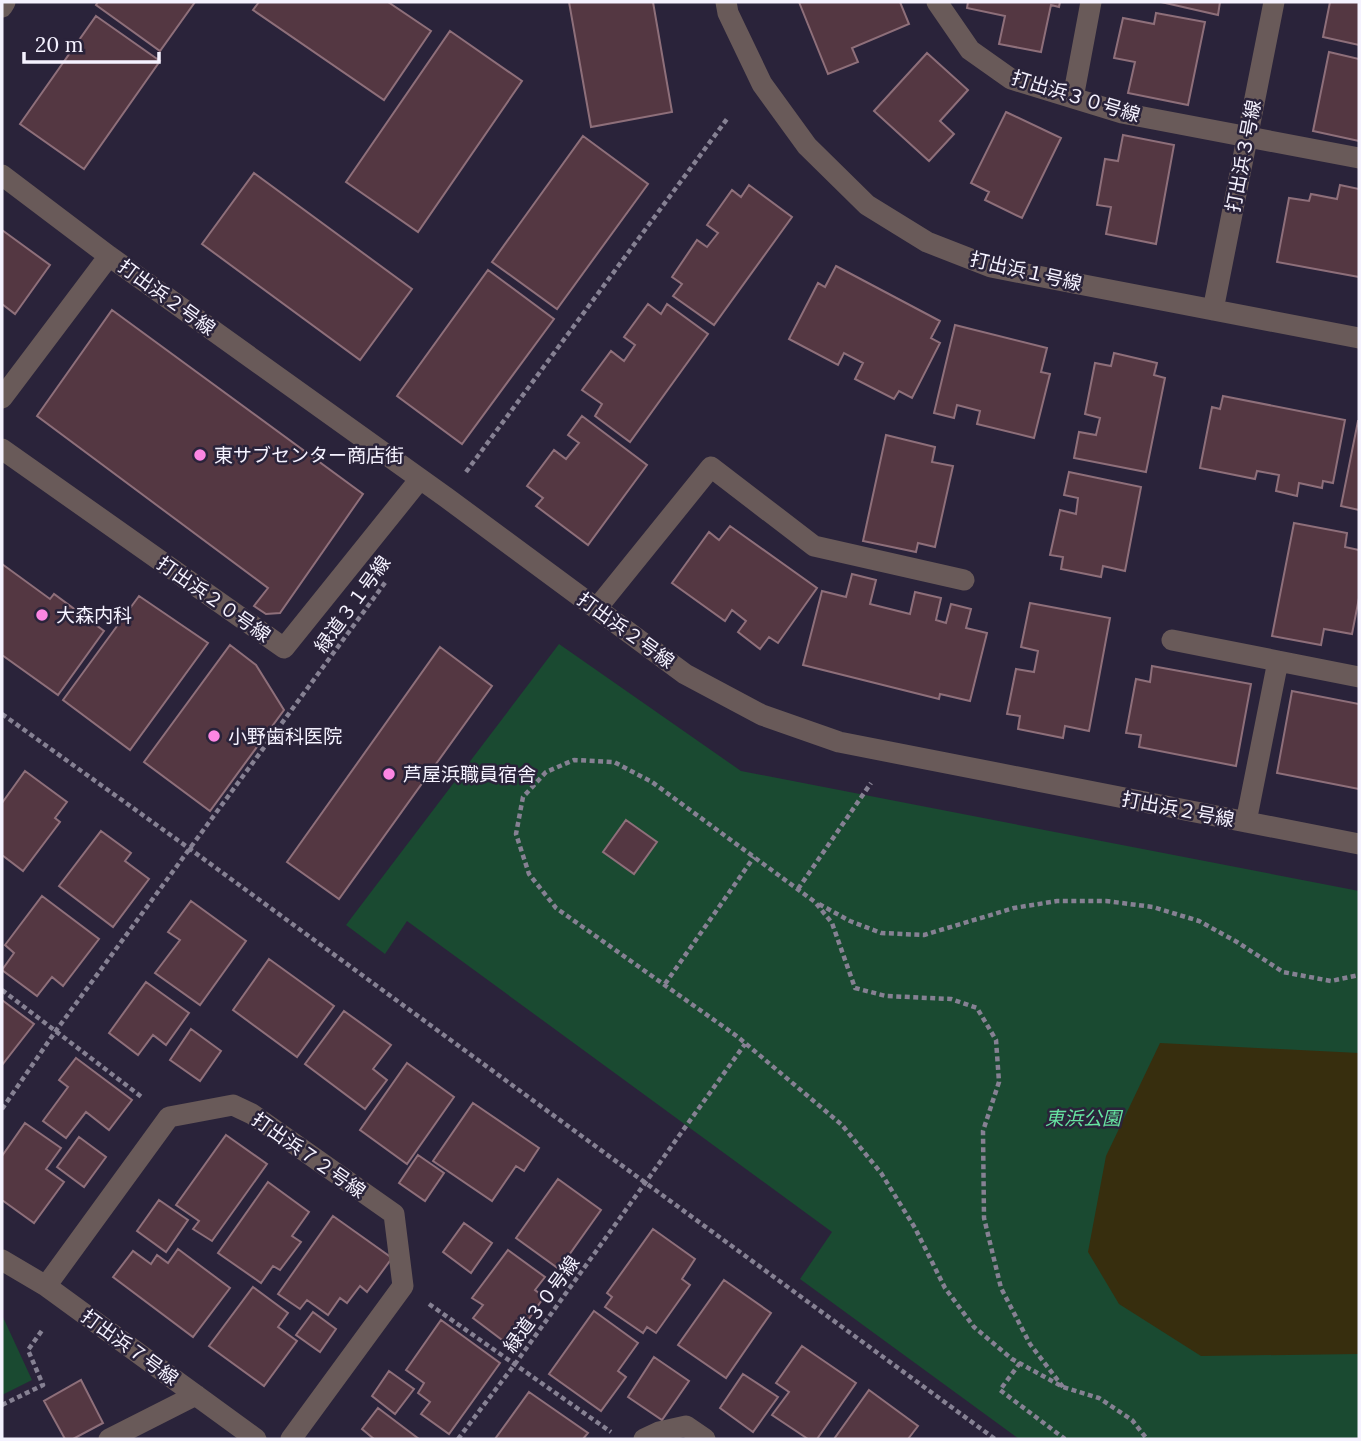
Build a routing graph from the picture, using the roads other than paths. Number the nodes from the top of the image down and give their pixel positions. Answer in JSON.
{"nodes":[{"id":1,"x":5,"y":2,"type":"edge"},
{"id":2,"x":726,"y":2,"type":"edge"},
{"id":3,"x":937,"y":2,"type":"edge"},
{"id":4,"x":1091,"y":2,"type":"edge"},
{"id":5,"x":1274,"y":2,"type":"edge"},
{"id":6,"x":2,"y":7,"type":"edge"},
{"id":7,"x":1073,"y":98,"type":"junction"},
{"id":8,"x":1247,"y":136,"type":"junction"},
{"id":9,"x":1359,"y":158,"type":"edge"},
{"id":10,"x":2,"y":175,"type":"edge"},
{"id":11,"x":109,"y":256,"type":"junction"},
{"id":12,"x":1213,"y":310,"type":"junction"},
{"id":13,"x":1359,"y":338,"type":"edge"},
{"id":14,"x":2,"y":398,"type":"edge"},
{"id":15,"x":2,"y":449,"type":"edge"},
{"id":16,"x":419,"y":479,"type":"junction"},
{"id":17,"x":964,"y":580,"type":"dead end"},
{"id":18,"x":597,"y":608,"type":"junction"},
{"id":19,"x":1172,"y":640,"type":"dead end"},
{"id":20,"x":1278,"y":661,"type":"junction"},
{"id":21,"x":1359,"y":677,"type":"edge"},
{"id":22,"x":1246,"y":822,"type":"junction"},
{"id":23,"x":1359,"y":844,"type":"edge"},
{"id":24,"x":2,"y":1260,"type":"edge"},
{"id":25,"x":46,"y":1286,"type":"junction"},
{"id":26,"x":196,"y":1395,"type":"junction"},
{"id":27,"x":109,"y":1439,"type":"edge"},
{"id":28,"x":256,"y":1439,"type":"edge"},
{"id":29,"x":292,"y":1439,"type":"edge"},
{"id":30,"x":644,"y":1439,"type":"edge"},
{"id":31,"x":705,"y":1439,"type":"edge"}],
"edges":[{"from":1,"to":6,"type":"street"},
{"from":2,"to":12,"type":"street","name":"打出浜１号線"},
{"from":3,"to":7,"type":"street","name":"打出浜３０号線"},
{"from":4,"to":7,"type":"street"},
{"from":5,"to":8,"type":"street","name":"打出浜３号線"},
{"from":7,"to":8,"type":"street","name":"打出浜３０号線"},
{"from":8,"to":9,"type":"street","name":"打出浜３０号線"},
{"from":8,"to":12,"type":"street","name":"打出浜３号線"},
{"from":10,"to":11,"type":"street","name":"打出浜２号線"},
{"from":11,"to":14,"type":"street"},
{"from":11,"to":16,"type":"street","name":"打出浜２号線"},
{"from":12,"to":13,"type":"street","name":"打出浜１号線"},
{"from":15,"to":16,"type":"street","name":"打出浜２０号線"},
{"from":16,"to":18,"type":"street","name":"打出浜２号線"},
{"from":17,"to":18,"type":"street"},
{"from":18,"to":22,"type":"street","name":"打出浜２号線"},
{"from":19,"to":20,"type":"street"},
{"from":20,"to":21,"type":"street"},
{"from":20,"to":22,"type":"street"},
{"from":22,"to":23,"type":"street","name":"打出浜２号線"},
{"from":24,"to":25,"type":"street","name":"打出浜７号線"},
{"from":25,"to":26,"type":"street","name":"打出浜７号線"},
{"from":25,"to":29,"type":"street","name":"打出浜７２号線"},
{"from":26,"to":27,"type":"street"},
{"from":26,"to":28,"type":"street","name":"打出浜７号線"},
{"from":30,"to":31,"type":"street"}]}
